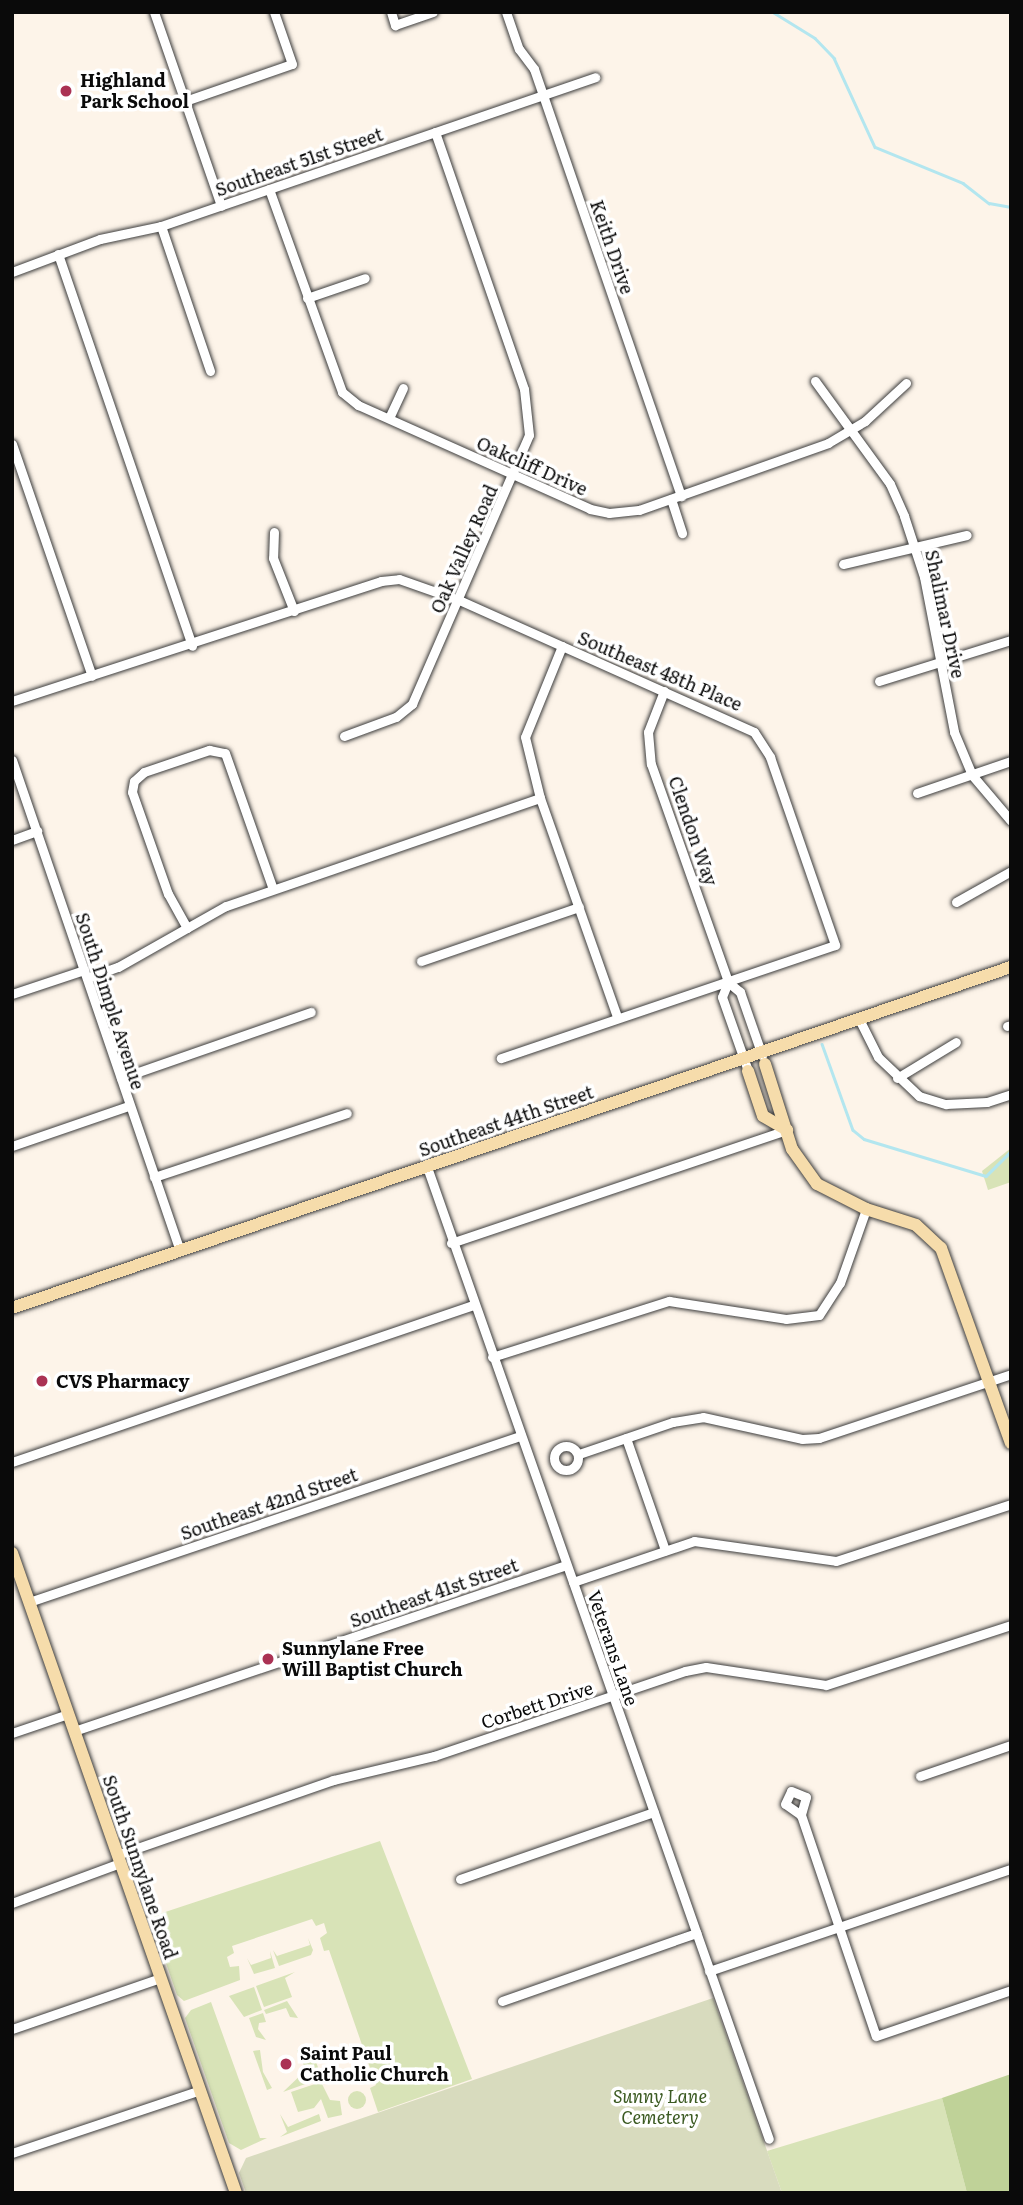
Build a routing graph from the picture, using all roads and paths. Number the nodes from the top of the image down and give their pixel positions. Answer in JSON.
{"nodes":[{"id":1,"x":154,"y":12,"type":"edge"},
{"id":2,"x":274,"y":12,"type":"edge"},
{"id":3,"x":391,"y":12,"type":"edge"},
{"id":4,"x":433,"y":12,"type":"edge"},
{"id":5,"x":506,"y":12,"type":"edge"},
{"id":6,"x":595,"y":77,"type":"dead end"},
{"id":7,"x":543,"y":95,"type":"junction"},
{"id":8,"x":185,"y":101,"type":"junction"},
{"id":9,"x":435,"y":132,"type":"junction"},
{"id":10,"x":269,"y":189,"type":"junction"},
{"id":11,"x":221,"y":206,"type":"junction"},
{"id":12,"x":161,"y":226,"type":"junction"},
{"id":13,"x":58,"y":254,"type":"junction"},
{"id":14,"x":12,"y":272,"type":"edge"},
{"id":15,"x":365,"y":278,"type":"dead end"},
{"id":16,"x":307,"y":298,"type":"junction"},
{"id":17,"x":210,"y":371,"type":"dead end"},
{"id":18,"x":815,"y":380,"type":"dead end"},
{"id":19,"x":906,"y":383,"type":"dead end"},
{"id":20,"x":403,"y":388,"type":"dead end"},
{"id":21,"x":389,"y":418,"type":"junction"},
{"id":22,"x":852,"y":430,"type":"junction"},
{"id":23,"x":12,"y":444,"type":"edge"},
{"id":24,"x":514,"y":475,"type":"junction"},
{"id":25,"x":681,"y":496,"type":"junction"},
{"id":26,"x":671,"y":499,"type":"junction"},
{"id":27,"x":274,"y":532,"type":"dead end"},
{"id":28,"x":682,"y":533,"type":"dead end"},
{"id":29,"x":967,"y":535,"type":"dead end"},
{"id":30,"x":917,"y":550,"type":"junction"},
{"id":31,"x":843,"y":564,"type":"dead end"},
{"id":32,"x":459,"y":600,"type":"junction"},
{"id":33,"x":294,"y":611,"type":"junction"},
{"id":34,"x":1011,"y":639,"type":"edge"},
{"id":35,"x":192,"y":646,"type":"junction"},
{"id":36,"x":562,"y":646,"type":"junction"},
{"id":37,"x":940,"y":665,"type":"junction"},
{"id":38,"x":92,"y":676,"type":"junction"},
{"id":39,"x":880,"y":681,"type":"dead end"},
{"id":40,"x":664,"y":691,"type":"junction"},
{"id":41,"x":12,"y":701,"type":"edge"},
{"id":42,"x":344,"y":736,"type":"dead end"},
{"id":43,"x":12,"y":760,"type":"edge"},
{"id":44,"x":1011,"y":761,"type":"edge"},
{"id":45,"x":972,"y":775,"type":"junction"},
{"id":46,"x":917,"y":793,"type":"dead end"},
{"id":47,"x":540,"y":798,"type":"junction"},
{"id":48,"x":1011,"y":821,"type":"edge"},
{"id":49,"x":37,"y":831,"type":"junction"},
{"id":50,"x":12,"y":840,"type":"edge"},
{"id":51,"x":1011,"y":871,"type":"edge"},
{"id":52,"x":273,"y":889,"type":"junction"},
{"id":53,"x":957,"y":902,"type":"dead end"},
{"id":54,"x":579,"y":907,"type":"junction"},
{"id":55,"x":187,"y":928,"type":"junction"},
{"id":56,"x":421,"y":961,"type":"dead end"},
{"id":57,"x":1011,"y":967,"type":"edge"},
{"id":58,"x":85,"y":974,"type":"junction"},
{"id":59,"x":728,"y":982,"type":"junction"},
{"id":60,"x":12,"y":994,"type":"edge"},
{"id":61,"x":311,"y":1012,"type":"dead end"},
{"id":62,"x":617,"y":1017,"type":"junction"},
{"id":63,"x":859,"y":1019,"type":"junction"},
{"id":64,"x":956,"y":1042,"type":"dead end"},
{"id":65,"x":501,"y":1058,"type":"dead end"},
{"id":66,"x":744,"y":1058,"type":"junction"},
{"id":67,"x":763,"y":1058,"type":"junction"},
{"id":68,"x":748,"y":1072,"type":"joint"},
{"id":69,"x":121,"y":1077,"type":"junction"},
{"id":70,"x":897,"y":1078,"type":"junction"},
{"id":71,"x":775,"y":1092,"type":"junction"},
{"id":72,"x":1011,"y":1094,"type":"edge"},
{"id":73,"x":757,"y":1098,"type":"junction"},
{"id":74,"x":128,"y":1106,"type":"junction"},
{"id":75,"x":347,"y":1113,"type":"dead end"},
{"id":76,"x":787,"y":1130,"type":"junction"},
{"id":77,"x":12,"y":1146,"type":"edge"},
{"id":78,"x":427,"y":1167,"type":"junction"},
{"id":79,"x":154,"y":1177,"type":"junction"},
{"id":80,"x":866,"y":1209,"type":"junction"},
{"id":81,"x":451,"y":1243,"type":"junction"},
{"id":82,"x":180,"y":1251,"type":"junction"},
{"id":83,"x":472,"y":1305,"type":"junction"},
{"id":84,"x":12,"y":1308,"type":"edge"},
{"id":85,"x":492,"y":1357,"type":"junction"},
{"id":86,"x":1011,"y":1374,"type":"edge"},
{"id":87,"x":990,"y":1381,"type":"junction"},
{"id":88,"x":520,"y":1436,"type":"junction"},
{"id":89,"x":626,"y":1438,"type":"junction"},
{"id":90,"x":1011,"y":1443,"type":"edge"},
{"id":91,"x":579,"y":1454,"type":"dead end"},
{"id":92,"x":12,"y":1462,"type":"edge"},
{"id":93,"x":1011,"y":1504,"type":"edge"},
{"id":94,"x":665,"y":1550,"type":"junction"},
{"id":95,"x":12,"y":1553,"type":"edge"},
{"id":96,"x":566,"y":1565,"type":"junction"},
{"id":97,"x":573,"y":1582,"type":"junction"},
{"id":98,"x":29,"y":1602,"type":"junction"},
{"id":99,"x":1011,"y":1625,"type":"edge"},
{"id":100,"x":613,"y":1696,"type":"junction"},
{"id":101,"x":68,"y":1714,"type":"junction"},
{"id":102,"x":74,"y":1731,"type":"junction"},
{"id":103,"x":12,"y":1734,"type":"edge"},
{"id":104,"x":1011,"y":1745,"type":"edge"},
{"id":105,"x":920,"y":1776,"type":"dead end"},
{"id":106,"x":654,"y":1812,"type":"junction"},
{"id":107,"x":801,"y":1815,"type":"dead end"},
{"id":108,"x":119,"y":1859,"type":"junction"},
{"id":109,"x":1011,"y":1869,"type":"edge"},
{"id":110,"x":460,"y":1879,"type":"dead end"},
{"id":111,"x":12,"y":1903,"type":"edge"},
{"id":112,"x":839,"y":1929,"type":"junction"},
{"id":113,"x":696,"y":1933,"type":"junction"},
{"id":114,"x":709,"y":1971,"type":"junction"},
{"id":115,"x":160,"y":1978,"type":"junction"},
{"id":116,"x":1011,"y":1990,"type":"edge"},
{"id":117,"x":502,"y":2001,"type":"dead end"},
{"id":118,"x":12,"y":2029,"type":"edge"},
{"id":119,"x":200,"y":2090,"type":"junction"},
{"id":120,"x":769,"y":2139,"type":"dead end"},
{"id":121,"x":12,"y":2154,"type":"edge"},
{"id":122,"x":236,"y":2193,"type":"edge"}],
"edges":[{"from":1,"to":8,"type":"street"},
{"from":2,"to":8,"type":"street"},
{"from":3,"to":4,"type":"street"},
{"from":5,"to":7,"type":"street","name":"Keith Drive"},
{"from":6,"to":7,"type":"street","name":"Southeast 51st Street"},
{"from":7,"to":9,"type":"street","name":"Southeast 51st Street"},
{"from":7,"to":25,"type":"street","name":"Keith Drive"},
{"from":8,"to":11,"type":"street"},
{"from":9,"to":10,"type":"street","name":"Southeast 51st Street"},
{"from":9,"to":24,"type":"street","name":"Oak Valley Road"},
{"from":10,"to":11,"type":"street","name":"Southeast 51st Street"},
{"from":10,"to":16,"type":"street","name":"Oakcliff Drive"},
{"from":11,"to":12,"type":"street","name":"Southeast 51st Street"},
{"from":12,"to":13,"type":"street","name":"Southeast 51st Street"},
{"from":12,"to":17,"type":"street"},
{"from":13,"to":14,"type":"street","name":"Southeast 51st Street"},
{"from":13,"to":35,"type":"street"},
{"from":15,"to":16,"type":"street"},
{"from":16,"to":21,"type":"street","name":"Oakcliff Drive"},
{"from":18,"to":22,"type":"street","name":"Shalimar Drive"},
{"from":19,"to":22,"type":"street","name":"Oakcliff Drive"},
{"from":20,"to":21,"type":"street"},
{"from":21,"to":24,"type":"street","name":"Oakcliff Drive"},
{"from":22,"to":25,"type":"street","name":"Oakcliff Drive"},
{"from":22,"to":30,"type":"street","name":"Shalimar Drive"},
{"from":23,"to":38,"type":"street"},
{"from":24,"to":26,"type":"street","name":"Oakcliff Drive"},
{"from":24,"to":32,"type":"street","name":"Oak Valley Road"},
{"from":25,"to":26,"type":"street","name":"Oakcliff Drive"},
{"from":26,"to":28,"type":"street"},
{"from":27,"to":33,"type":"street"},
{"from":29,"to":30,"type":"street"},
{"from":30,"to":31,"type":"street"},
{"from":30,"to":37,"type":"street","name":"Shalimar Drive"},
{"from":32,"to":33,"type":"street","name":"Southeast 48th Place"},
{"from":32,"to":36,"type":"street","name":"Southeast 48th Place"},
{"from":32,"to":42,"type":"street","name":"Oak Valley Road"},
{"from":33,"to":35,"type":"street","name":"Southeast 48th Place"},
{"from":34,"to":37,"type":"street"},
{"from":35,"to":38,"type":"street","name":"Southeast 48th Place"},
{"from":36,"to":40,"type":"street","name":"Southeast 48th Place"},
{"from":36,"to":47,"type":"street"},
{"from":37,"to":39,"type":"street"},
{"from":37,"to":45,"type":"street","name":"Shalimar Drive"},
{"from":38,"to":41,"type":"street","name":"Southeast 48th Place"},
{"from":40,"to":59,"type":"street","name":"Clendon Way"},
{"from":40,"to":59,"type":"street","name":"Southeast 48th Place"},
{"from":43,"to":49,"type":"street","name":"South Dimple Avenue"},
{"from":44,"to":45,"type":"street"},
{"from":45,"to":46,"type":"street"},
{"from":45,"to":48,"type":"street","name":"Shalimar Drive"},
{"from":47,"to":52,"type":"street"},
{"from":47,"to":54,"type":"street"},
{"from":49,"to":50,"type":"street"},
{"from":49,"to":58,"type":"street","name":"South Dimple Avenue"},
{"from":51,"to":53,"type":"street"},
{"from":52,"to":55,"type":"street"},
{"from":52,"to":55,"type":"street"},
{"from":54,"to":56,"type":"street"},
{"from":54,"to":62,"type":"street"},
{"from":55,"to":58,"type":"street"},
{"from":57,"to":63,"type":"main road","name":"Southeast 44th Street"},
{"from":58,"to":60,"type":"street"},
{"from":58,"to":69,"type":"street","name":"South Dimple Avenue"},
{"from":59,"to":62,"type":"street"},
{"from":59,"to":66,"type":"street","name":"Clendon Way"},
{"from":59,"to":67,"type":"street","name":"Clendon Way"},
{"from":61,"to":69,"type":"street"},
{"from":62,"to":65,"type":"street"},
{"from":63,"to":67,"type":"main road","name":"Southeast 44th Street"},
{"from":63,"to":70,"type":"street"},
{"from":64,"to":70,"type":"street"},
{"from":66,"to":67,"type":"main road","name":"Southeast 44th Street"},
{"from":66,"to":68,"type":"street","name":"Clendon Way"},
{"from":66,"to":78,"type":"main road","name":"Southeast 44th Street"},
{"from":67,"to":71,"type":"main road","name":"Clendon Way"},
{"from":68,"to":73,"type":"main road","name":"Clendon Way"},
{"from":69,"to":74,"type":"street","name":"South Dimple Avenue"},
{"from":70,"to":72,"type":"street"},
{"from":71,"to":73,"type":"main road"},
{"from":71,"to":76,"type":"main road","name":"Clendon Way"},
{"from":73,"to":76,"type":"main road","name":"Clendon Way"},
{"from":74,"to":77,"type":"street"},
{"from":74,"to":79,"type":"street","name":"South Dimple Avenue"},
{"from":75,"to":79,"type":"street"},
{"from":76,"to":80,"type":"main road","name":"Clendon Way"},
{"from":76,"to":81,"type":"street"},
{"from":78,"to":81,"type":"street","name":"Veterans Lane"},
{"from":78,"to":82,"type":"main road","name":"Southeast 44th Street"},
{"from":79,"to":82,"type":"street","name":"South Dimple Avenue"},
{"from":80,"to":85,"type":"street"},
{"from":80,"to":87,"type":"main road","name":"Clendon Way"},
{"from":81,"to":83,"type":"street","name":"Veterans Lane"},
{"from":82,"to":84,"type":"main road","name":"Southeast 44th Street"},
{"from":83,"to":85,"type":"street","name":"Veterans Lane"},
{"from":83,"to":92,"type":"street"},
{"from":85,"to":88,"type":"street","name":"Veterans Lane"},
{"from":86,"to":87,"type":"street"},
{"from":87,"to":89,"type":"street"},
{"from":87,"to":90,"type":"main road","name":"Clendon Way"},
{"from":88,"to":96,"type":"street","name":"Veterans Lane"},
{"from":88,"to":98,"type":"street","name":"Southeast 42nd Street"},
{"from":89,"to":91,"type":"street"},
{"from":89,"to":94,"type":"street"},
{"from":93,"to":94,"type":"street"},
{"from":94,"to":97,"type":"street"},
{"from":95,"to":98,"type":"main road","name":"South Sunnylane Road"},
{"from":96,"to":97,"type":"street","name":"Veterans Lane"},
{"from":96,"to":102,"type":"street","name":"Southeast 41st Street"},
{"from":97,"to":100,"type":"street","name":"Veterans Lane"},
{"from":98,"to":101,"type":"main road","name":"South Sunnylane Road"},
{"from":99,"to":100,"type":"street","name":"Corbett Drive"},
{"from":100,"to":106,"type":"street","name":"Veterans Lane"},
{"from":100,"to":108,"type":"street","name":"Corbett Drive"},
{"from":101,"to":102,"type":"main road","name":"South Sunnylane Road"},
{"from":101,"to":103,"type":"street"},
{"from":102,"to":108,"type":"main road","name":"South Sunnylane Road"},
{"from":104,"to":105,"type":"street"},
{"from":106,"to":110,"type":"street"},
{"from":106,"to":113,"type":"street","name":"Veterans Lane"},
{"from":107,"to":112,"type":"street"},
{"from":108,"to":111,"type":"street"},
{"from":108,"to":115,"type":"main road","name":"South Sunnylane Road"},
{"from":109,"to":112,"type":"street"},
{"from":112,"to":114,"type":"street"},
{"from":112,"to":116,"type":"street"},
{"from":113,"to":114,"type":"street","name":"Veterans Lane"},
{"from":113,"to":117,"type":"street"},
{"from":114,"to":120,"type":"street","name":"Veterans Lane"},
{"from":115,"to":118,"type":"street"},
{"from":115,"to":119,"type":"main road","name":"South Sunnylane Road"},
{"from":119,"to":121,"type":"street"},
{"from":119,"to":122,"type":"main road","name":"South Sunnylane Road"}]}
